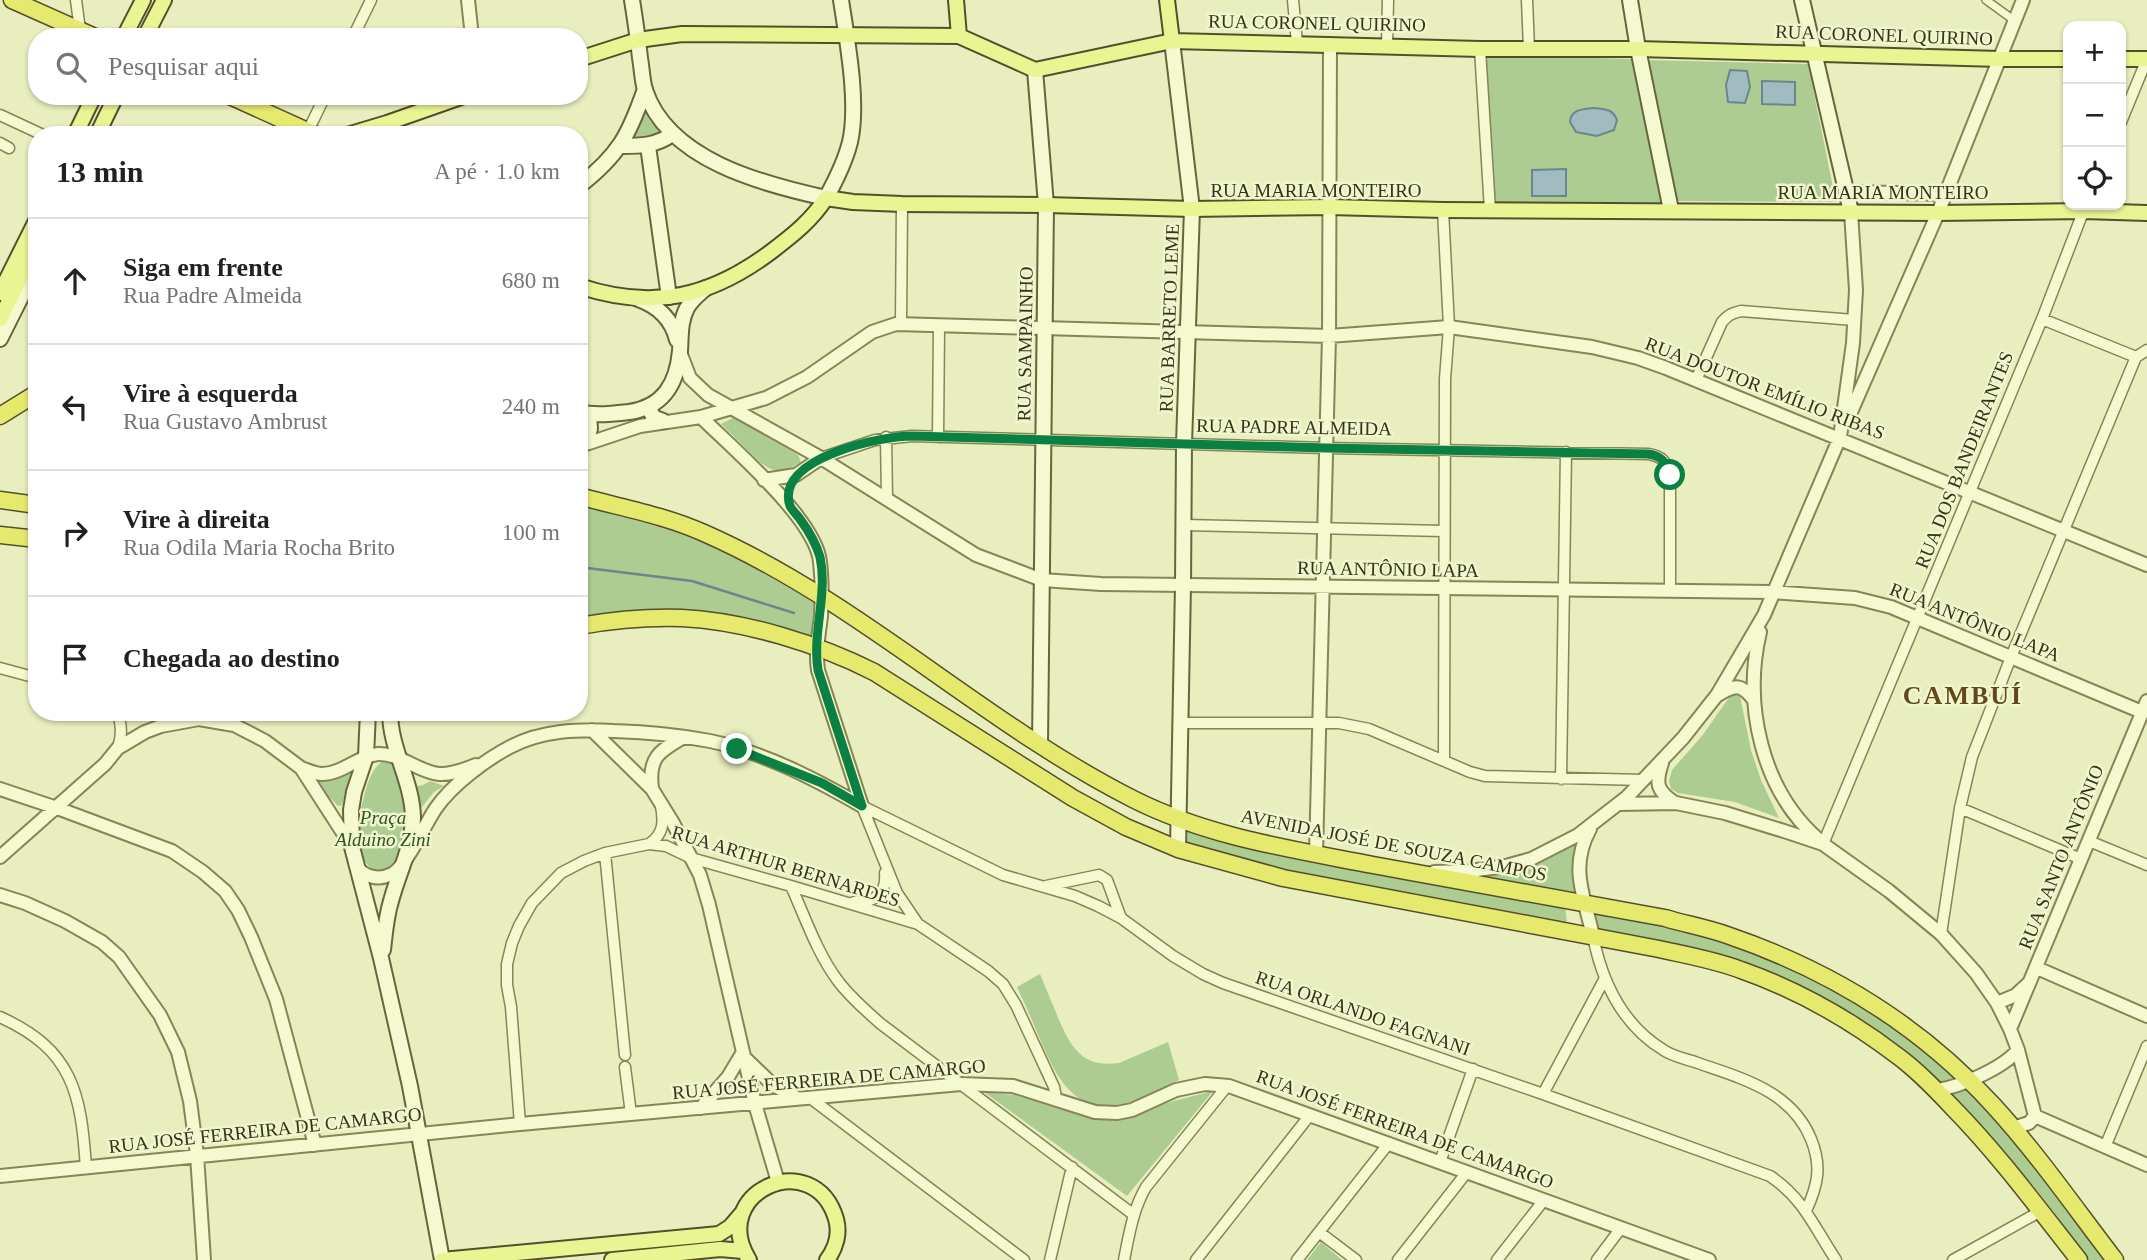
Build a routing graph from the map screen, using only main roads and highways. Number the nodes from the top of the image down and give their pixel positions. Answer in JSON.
{"nodes":[{"id":1,"x":12,"y":0,"type":"edge"},
{"id":2,"x":143,"y":0,"type":"edge"},
{"id":3,"x":164,"y":0,"type":"edge"},
{"id":4,"x":632,"y":0,"type":"edge"},
{"id":5,"x":841,"y":0,"type":"edge"},
{"id":6,"x":956,"y":0,"type":"edge"},
{"id":7,"x":1167,"y":0,"type":"edge"},
{"id":8,"x":1630,"y":0,"type":"edge"},
{"id":9,"x":1802,"y":0,"type":"edge"},
{"id":10,"x":74,"y":28,"type":"edge"},
{"id":11,"x":129,"y":28,"type":"edge"},
{"id":12,"x":150,"y":28,"type":"edge"},
{"id":13,"x":959,"y":36,"type":"junction"},
{"id":14,"x":846,"y":37,"type":"junction"},
{"id":15,"x":638,"y":40,"type":"junction"},
{"id":16,"x":1172,"y":41,"type":"junction"},
{"id":17,"x":1638,"y":49,"type":"junction"},
{"id":18,"x":1813,"y":54,"type":"junction"},
{"id":19,"x":588,"y":56,"type":"edge"},
{"id":20,"x":2063,"y":59,"type":"edge"},
{"id":21,"x":2126,"y":59,"type":"edge"},
{"id":22,"x":2147,"y":59,"type":"edge"},
{"id":23,"x":1035,"y":70,"type":"junction"},
{"id":24,"x":645,"y":89,"type":"junction"},
{"id":25,"x":90,"y":105,"type":"edge"},
{"id":26,"x":112,"y":105,"type":"edge"},
{"id":27,"x":250,"y":105,"type":"edge"},
{"id":28,"x":439,"y":105,"type":"edge"},
{"id":29,"x":387,"y":124,"type":"junction"},
{"id":30,"x":79,"y":126,"type":"edge"},
{"id":31,"x":101,"y":126,"type":"edge"},
{"id":32,"x":296,"y":126,"type":"edge"},
{"id":33,"x":380,"y":126,"type":"edge"},
{"id":34,"x":384,"y":126,"type":"edge"},
{"id":35,"x":672,"y":134,"type":"junction"},
{"id":36,"x":621,"y":146,"type":"junction"},
{"id":37,"x":648,"y":146,"type":"junction"},
{"id":38,"x":588,"y":179,"type":"edge"},
{"id":39,"x":826,"y":198,"type":"junction"},
{"id":40,"x":1046,"y":205,"type":"junction"},
{"id":41,"x":1192,"y":209,"type":"junction"},
{"id":42,"x":2063,"y":209,"type":"edge"},
{"id":43,"x":1671,"y":210,"type":"junction"},
{"id":44,"x":2110,"y":210,"type":"edge"},
{"id":45,"x":1851,"y":212,"type":"junction"},
{"id":46,"x":2147,"y":213,"type":"edge"},
{"id":47,"x":28,"y":225,"type":"edge"},
{"id":48,"x":28,"y":237,"type":"edge"},
{"id":49,"x":28,"y":263,"type":"edge"},
{"id":50,"x":0,"y":278,"type":"edge"},
{"id":51,"x":28,"y":283,"type":"edge"},
{"id":52,"x":706,"y":288,"type":"junction"},
{"id":53,"x":588,"y":289,"type":"edge"},
{"id":54,"x":0,"y":293,"type":"edge"},
{"id":55,"x":669,"y":297,"type":"junction"},
{"id":56,"x":638,"y":299,"type":"junction"},
{"id":57,"x":0,"y":319,"type":"edge"},
{"id":58,"x":0,"y":339,"type":"edge"},
{"id":59,"x":680,"y":352,"type":"junction"},
{"id":60,"x":28,"y":399,"type":"edge"},
{"id":61,"x":649,"y":407,"type":"junction"},
{"id":62,"x":588,"y":413,"type":"edge"},
{"id":63,"x":0,"y":416,"type":"edge"},
{"id":64,"x":588,"y":420,"type":"edge"},
{"id":65,"x":663,"y":421,"type":"road end"},
{"id":66,"x":588,"y":437,"type":"edge"},
{"id":67,"x":588,"y":498,"type":"edge"},
{"id":68,"x":0,"y":500,"type":"edge"},
{"id":69,"x":28,"y":504,"type":"edge"},
{"id":70,"x":0,"y":535,"type":"edge"},
{"id":71,"x":28,"y":538,"type":"edge"},
{"id":72,"x":588,"y":625,"type":"edge"},
{"id":73,"x":368,"y":721,"type":"edge"},
{"id":74,"x":390,"y":721,"type":"edge"},
{"id":75,"x":963,"y":729,"type":"junction"},
{"id":76,"x":1040,"y":744,"type":"junction"},
{"id":77,"x":1178,"y":819,"type":"junction"},
{"id":78,"x":1178,"y":849,"type":"junction"},
{"id":79,"x":382,"y":958,"type":"junction"},
{"id":80,"x":741,"y":1213,"type":"junction"},
{"id":81,"x":573,"y":1254,"type":"edge"},
{"id":82,"x":746,"y":1255,"type":"edge"},
{"id":83,"x":517,"y":1256,"type":"edge"},
{"id":84,"x":832,"y":1258,"type":"edge"},
{"id":85,"x":2077,"y":1259,"type":"edge"},
{"id":86,"x":442,"y":1260,"type":"edge"},
{"id":87,"x":612,"y":1260,"type":"edge"},
{"id":88,"x":2115,"y":1260,"type":"edge"}],
"edges":[{"from":1,"to":10,"type":"highway"},
{"from":2,"to":11,"type":"main road"},
{"from":3,"to":12,"type":"main road"},
{"from":4,"to":15,"type":"main road"},
{"from":5,"to":14,"type":"main road"},
{"from":6,"to":13,"type":"main road"},
{"from":7,"to":16,"type":"main road","name":"RUA BARRETO LEME"},
{"from":8,"to":17,"type":"main road"},
{"from":9,"to":18,"type":"main road"},
{"from":13,"to":14,"type":"main road"},
{"from":13,"to":23,"type":"main road"},
{"from":14,"to":15,"type":"main road"},
{"from":14,"to":39,"type":"main road"},
{"from":15,"to":19,"type":"main road"},
{"from":15,"to":24,"type":"main road"},
{"from":16,"to":17,"type":"main road","name":"RUA CORONEL QUIRINO"},
{"from":16,"to":23,"type":"main road","name":"RUA CORONEL QUIRINO"},
{"from":16,"to":41,"type":"main road","name":"RUA BARRETO LEME"},
{"from":17,"to":18,"type":"main road","name":"RUA CORONEL QUIRINO"},
{"from":17,"to":43,"type":"main road"},
{"from":18,"to":20,"type":"main road","name":"RUA CORONEL QUIRINO"},
{"from":18,"to":45,"type":"main road"},
{"from":21,"to":22,"type":"main road"},
{"from":23,"to":40,"type":"main road","name":"RUA SAMPAINHO"},
{"from":24,"to":35,"type":"main road","name":"RUA MARIA MONTEIRO"},
{"from":24,"to":36,"type":"main road"},
{"from":25,"to":30,"type":"main road"},
{"from":26,"to":31,"type":"main road"},
{"from":27,"to":32,"type":"highway"},
{"from":28,"to":29,"type":"main road"},
{"from":29,"to":33,"type":"main road"},
{"from":29,"to":34,"type":"main road"},
{"from":35,"to":37,"type":"main road"},
{"from":35,"to":39,"type":"main road","name":"RUA MARIA MONTEIRO"},
{"from":36,"to":37,"type":"main road"},
{"from":36,"to":38,"type":"main road"},
{"from":37,"to":55,"type":"main road"},
{"from":39,"to":40,"type":"main road","name":"RUA MARIA MONTEIRO"},
{"from":39,"to":52,"type":"main road"},
{"from":40,"to":41,"type":"main road","name":"RUA MARIA MONTEIRO"},
{"from":40,"to":76,"type":"main road","name":"RUA SAMPAINHO"},
{"from":41,"to":43,"type":"main road","name":"RUA MARIA MONTEIRO"},
{"from":41,"to":77,"type":"main road","name":"RUA BARRETO LEME"},
{"from":42,"to":45,"type":"main road","name":"RUA MARIA MONTEIRO"},
{"from":43,"to":45,"type":"main road","name":"RUA MARIA MONTEIRO"},
{"from":44,"to":46,"type":"main road","name":"RUA MARIA MONTEIRO"},
{"from":47,"to":50,"type":"main road"},
{"from":48,"to":54,"type":"main road"},
{"from":49,"to":57,"type":"main road"},
{"from":51,"to":58,"type":"main road"},
{"from":52,"to":55,"type":"main road"},
{"from":52,"to":59,"type":"main road"},
{"from":53,"to":56,"type":"main road"},
{"from":55,"to":56,"type":"main road"},
{"from":56,"to":59,"type":"main road"},
{"from":59,"to":61,"type":"main road"},
{"from":60,"to":63,"type":"highway"},
{"from":61,"to":62,"type":"main road"},
{"from":61,"to":65,"type":"main road"},
{"from":64,"to":66,"type":"main road"},
{"from":67,"to":76,"type":"highway","name":"AVENIDA JOSÉ DE SOUZA CAMPOS"},
{"from":68,"to":69,"type":"highway"},
{"from":70,"to":71,"type":"highway"},
{"from":72,"to":75,"type":"highway"},
{"from":73,"to":79,"type":"main road"},
{"from":74,"to":79,"type":"main road"},
{"from":75,"to":76,"type":"highway"},
{"from":75,"to":78,"type":"highway"},
{"from":76,"to":77,"type":"highway","name":"AVENIDA JOSÉ DE SOUZA CAMPOS"},
{"from":77,"to":78,"type":"main road","name":"RUA BARRETO LEME"},
{"from":77,"to":88,"type":"highway","name":"AVENIDA JOSÉ DE SOUZA CAMPOS"},
{"from":78,"to":85,"type":"highway"},
{"from":79,"to":86,"type":"main road"},
{"from":80,"to":81,"type":"main road"},
{"from":80,"to":82,"type":"main road"},
{"from":80,"to":84,"type":"main road"},
{"from":81,"to":83,"type":"main road"},
{"from":82,"to":87,"type":"main road"},
{"from":83,"to":86,"type":"main road"}]}
